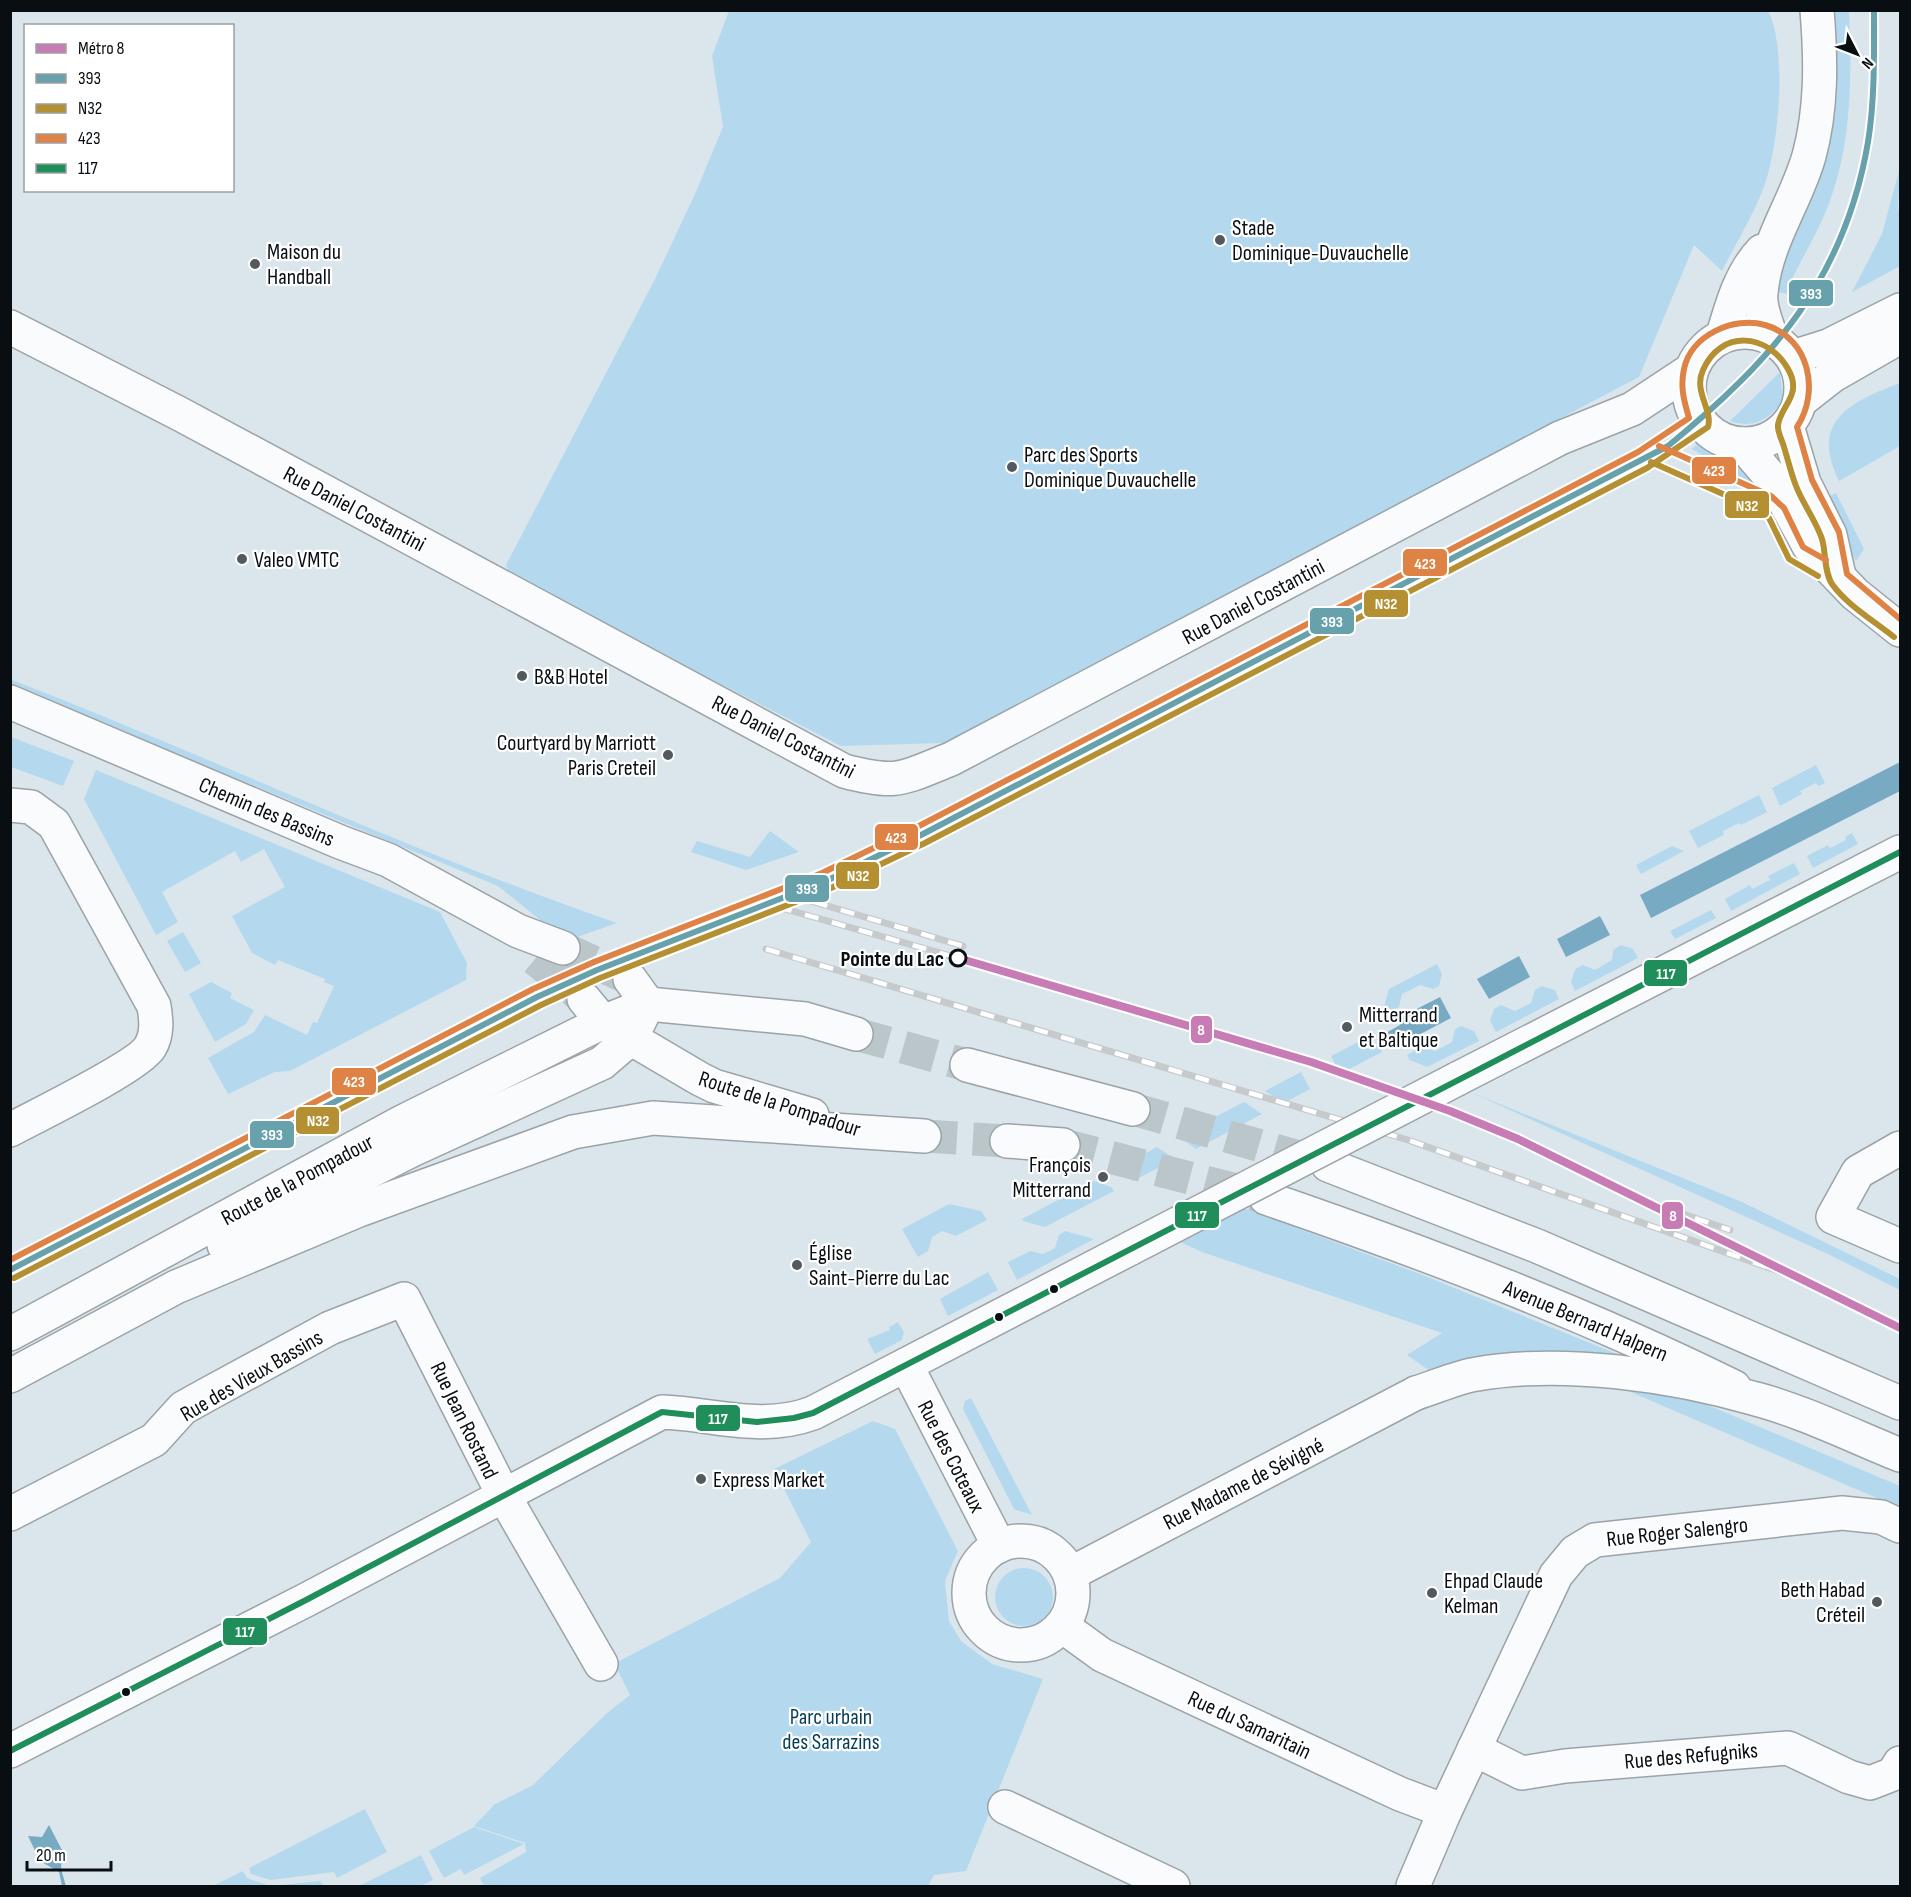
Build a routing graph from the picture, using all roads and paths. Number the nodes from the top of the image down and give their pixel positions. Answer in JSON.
{"nodes":[{"id":1,"x":1817,"y":10,"type":"edge"},
{"id":2,"x":1773,"y":239,"type":"junction"},
{"id":3,"x":1900,"y":310,"type":"edge"},
{"id":4,"x":10,"y":327,"type":"edge"},
{"id":5,"x":1723,"y":334,"type":"junction"},
{"id":6,"x":1900,"y":337,"type":"edge"},
{"id":7,"x":1782,"y":347,"type":"junction"},
{"id":8,"x":1691,"y":370,"type":"junction"},
{"id":9,"x":1692,"y":406,"type":"junction"},
{"id":10,"x":1632,"y":409,"type":"junction"},
{"id":11,"x":1794,"y":414,"type":"junction"},
{"id":12,"x":1742,"y":444,"type":"junction"},
{"id":13,"x":1839,"y":578,"type":"junction"},
{"id":14,"x":1900,"y":630,"type":"edge"},
{"id":15,"x":10,"y":702,"type":"edge"},
{"id":16,"x":10,"y":805,"type":"edge"},
{"id":17,"x":1900,"y":852,"type":"edge"},
{"id":18,"x":549,"y":953,"type":"tunnel mouth"},
{"id":19,"x":639,"y":992,"type":"junction"},
{"id":20,"x":594,"y":1010,"type":"junction"},
{"id":21,"x":856,"y":1034,"type":"tunnel mouth"},
{"id":22,"x":631,"y":1038,"type":"junction"},
{"id":23,"x":968,"y":1065,"type":"tunnel mouth"},
{"id":24,"x":1133,"y":1110,"type":"tunnel mouth"},
{"id":25,"x":10,"y":1130,"type":"edge"},
{"id":26,"x":871,"y":1132,"type":"junction"},
{"id":27,"x":924,"y":1136,"type":"tunnel mouth"},
{"id":28,"x":1007,"y":1142,"type":"tunnel mouth"},
{"id":29,"x":1064,"y":1145,"type":"tunnel mouth"},
{"id":30,"x":1900,"y":1148,"type":"edge"},
{"id":31,"x":1328,"y":1165,"type":"tunnel mouth"},
{"id":32,"x":1266,"y":1198,"type":"tunnel mouth"},
{"id":33,"x":1900,"y":1246,"type":"edge"},
{"id":34,"x":404,"y":1299,"type":"joint"},
{"id":35,"x":10,"y":1334,"type":"edge"},
{"id":36,"x":906,"y":1365,"type":"junction"},
{"id":37,"x":20,"y":1370,"type":"edge"},
{"id":38,"x":1757,"y":1399,"type":"junction"},
{"id":39,"x":1900,"y":1403,"type":"edge"},
{"id":40,"x":1900,"y":1455,"type":"edge"},
{"id":41,"x":504,"y":1496,"type":"junction"},
{"id":42,"x":10,"y":1514,"type":"edge"},
{"id":43,"x":1900,"y":1526,"type":"edge"},
{"id":44,"x":999,"y":1546,"type":"junction"},
{"id":45,"x":1071,"y":1574,"type":"junction"},
{"id":46,"x":1062,"y":1626,"type":"junction"},
{"id":47,"x":601,"y":1664,"type":"dead end"},
{"id":48,"x":1474,"y":1749,"type":"junction"},
{"id":49,"x":10,"y":1751,"type":"edge"},
{"id":50,"x":1900,"y":1763,"type":"edge"},
{"id":51,"x":1005,"y":1807,"type":"dead end"},
{"id":52,"x":1445,"y":1811,"type":"junction"},
{"id":53,"x":1173,"y":1887,"type":"edge"},
{"id":54,"x":1413,"y":1887,"type":"edge"}],
"edges":[{"from":1,"to":2,"type":"main road"},
{"from":2,"to":5,"type":"main road"},
{"from":2,"to":7,"type":"main road"},
{"from":3,"to":7,"type":"main road"},
{"from":4,"to":10,"type":"main road","name":"Rue Daniel Costantini"},
{"from":5,"to":7,"type":"main road"},
{"from":5,"to":8,"type":"main road"},
{"from":6,"to":11,"type":"main road"},
{"from":7,"to":11,"type":"main road"},
{"from":8,"to":9,"type":"main road"},
{"from":8,"to":10,"type":"main road","name":"Rue Daniel Costantini"},
{"from":9,"to":10,"type":"main road","name":"Rue Daniel Costantini"},
{"from":9,"to":12,"type":"main road"},
{"from":11,"to":12,"type":"main road"},
{"from":11,"to":13,"type":"main road"},
{"from":12,"to":13,"type":"main road"},
{"from":13,"to":14,"type":"main road"},
{"from":15,"to":18,"type":"main road","name":"Chemin des Bassins"},
{"from":16,"to":25,"type":"main road"},
{"from":17,"to":36,"type":"main road","bridge":true},
{"from":19,"to":20,"type":"main road"},
{"from":19,"to":21,"type":"main road"},
{"from":19,"to":22,"type":"main road"},
{"from":20,"to":22,"type":"main road","name":"Route de la Pompadour"},
{"from":20,"to":35,"type":"main road","name":"Route de la Pompadour"},
{"from":22,"to":26,"type":"main road","name":"Route de la Pompadour"},
{"from":22,"to":37,"type":"main road"},
{"from":23,"to":24,"type":"main road"},
{"from":26,"to":27,"type":"main road"},
{"from":26,"to":37,"type":"main road","name":"Route de la Pompadour"},
{"from":28,"to":29,"type":"main road"},
{"from":30,"to":33,"type":"main road"},
{"from":31,"to":39,"type":"main road"},
{"from":32,"to":38,"type":"main road","name":"Avenue Bernard Halpern"},
{"from":34,"to":41,"type":"main road","name":"Rue Jean Rostand"},
{"from":34,"to":42,"type":"main road","name":"Rue des Vieux Bassins"},
{"from":36,"to":41,"type":"main road"},
{"from":36,"to":44,"type":"main road","name":"Rue des Coteaux"},
{"from":38,"to":40,"type":"main road","name":"Avenue Bernard Halpern"},
{"from":38,"to":45,"type":"main road","name":"Rue Madame de Sévigné"},
{"from":41,"to":47,"type":"main road","name":"Rue Jean Rostand"},
{"from":41,"to":49,"type":"main road"},
{"from":43,"to":48,"type":"main road","name":"Rue Roger Salengro"},
{"from":44,"to":45,"type":"main road"},
{"from":44,"to":46,"type":"main road"},
{"from":45,"to":46,"type":"main road"},
{"from":46,"to":52,"type":"main road","name":"Rue du Samaritain"},
{"from":48,"to":50,"type":"main road","name":"Rue des Refugniks"},
{"from":48,"to":52,"type":"main road","name":"Rue Roger Salengro"},
{"from":51,"to":53,"type":"main road"},
{"from":52,"to":54,"type":"main road","name":"Rue Roger Salengro"}]}
